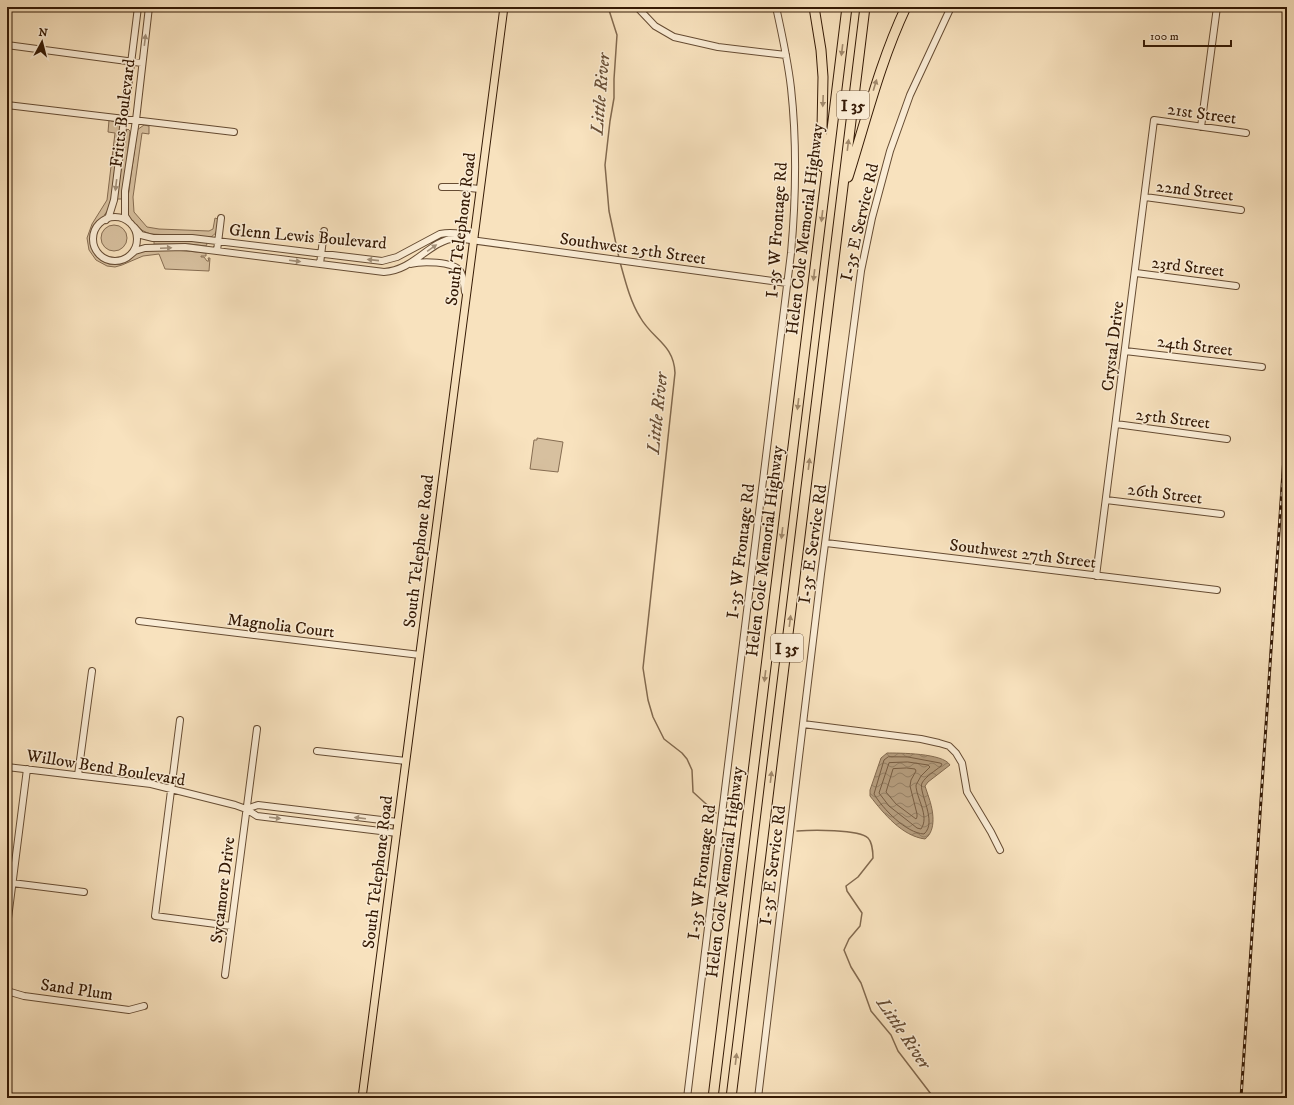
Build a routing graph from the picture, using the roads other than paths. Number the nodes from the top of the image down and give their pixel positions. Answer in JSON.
{"nodes":[{"id":1,"x":138,"y":7,"type":"edge"},
{"id":2,"x":149,"y":7,"type":"edge"},
{"id":3,"x":504,"y":7,"type":"edge"},
{"id":4,"x":637,"y":7,"type":"edge"},
{"id":5,"x":776,"y":7,"type":"edge"},
{"id":6,"x":814,"y":7,"type":"edge"},
{"id":7,"x":847,"y":7,"type":"edge"},
{"id":8,"x":865,"y":7,"type":"edge"},
{"id":9,"x":906,"y":7,"type":"edge"},
{"id":10,"x":951,"y":7,"type":"edge"},
{"id":11,"x":1217,"y":7,"type":"edge"},
{"id":12,"x":7,"y":45,"type":"edge"},
{"id":13,"x":786,"y":55,"type":"junction"},
{"id":14,"x":132,"y":62,"type":"junction"},
{"id":15,"x":142,"y":63,"type":"junction"},
{"id":16,"x":7,"y":105,"type":"edge"},
{"id":17,"x":124,"y":119,"type":"junction"},
{"id":18,"x":136,"y":120,"type":"junction"},
{"id":19,"x":1154,"y":120,"type":"joint"},
{"id":20,"x":1201,"y":127,"type":"junction"},
{"id":21,"x":234,"y":132,"type":"dead end"},
{"id":22,"x":1246,"y":133,"type":"dead end"},
{"id":23,"x":442,"y":187,"type":"dead end"},
{"id":24,"x":480,"y":189,"type":"junction"},
{"id":25,"x":824,"y":196,"type":"junction"},
{"id":26,"x":1145,"y":197,"type":"junction"},
{"id":27,"x":841,"y":198,"type":"junction"},
{"id":28,"x":1241,"y":210,"type":"dead end"},
{"id":29,"x":221,"y":218,"type":"dead end"},
{"id":30,"x":106,"y":220,"type":"junction"},
{"id":31,"x":129,"y":222,"type":"junction"},
{"id":32,"x":134,"y":227,"type":"junction"},
{"id":33,"x":324,"y":232,"type":"dead end"},
{"id":34,"x":474,"y":240,"type":"junction"},
{"id":35,"x":218,"y":242,"type":"junction"},
{"id":36,"x":217,"y":251,"type":"junction"},
{"id":37,"x":322,"y":253,"type":"junction"},
{"id":38,"x":129,"y":256,"type":"junction"},
{"id":39,"x":320,"y":264,"type":"junction"},
{"id":40,"x":408,"y":265,"type":"junction"},
{"id":41,"x":1136,"y":273,"type":"junction"},
{"id":42,"x":787,"y":283,"type":"junction"},
{"id":43,"x":1236,"y":286,"type":"dead end"},
{"id":44,"x":466,"y":296,"type":"junction"},
{"id":45,"x":1125,"y":350,"type":"junction"},
{"id":46,"x":1262,"y":367,"type":"dead end"},
{"id":47,"x":1116,"y":424,"type":"junction"},
{"id":48,"x":1227,"y":439,"type":"dead end"},
{"id":49,"x":1106,"y":500,"type":"junction"},
{"id":50,"x":1221,"y":514,"type":"dead end"},
{"id":51,"x":826,"y":543,"type":"junction"},
{"id":52,"x":1096,"y":576,"type":"junction"},
{"id":53,"x":1217,"y":590,"type":"dead end"},
{"id":54,"x":139,"y":621,"type":"dead end"},
{"id":55,"x":420,"y":655,"type":"junction"},
{"id":56,"x":92,"y":671,"type":"dead end"},
{"id":57,"x":180,"y":720,"type":"dead end"},
{"id":58,"x":803,"y":724,"type":"junction"},
{"id":59,"x":257,"y":729,"type":"dead end"},
{"id":60,"x":317,"y":751,"type":"dead end"},
{"id":61,"x":406,"y":761,"type":"junction"},
{"id":62,"x":7,"y":767,"type":"edge"},
{"id":63,"x":28,"y":769,"type":"junction"},
{"id":64,"x":78,"y":775,"type":"junction"},
{"id":65,"x":171,"y":789,"type":"junction"},
{"id":66,"x":246,"y":809,"type":"junction"},
{"id":67,"x":398,"y":822,"type":"junction"},
{"id":68,"x":397,"y":833,"type":"junction"},
{"id":69,"x":1000,"y":850,"type":"dead end"},
{"id":70,"x":12,"y":883,"type":"junction"},
{"id":71,"x":84,"y":892,"type":"dead end"},
{"id":72,"x":7,"y":926,"type":"edge"},
{"id":73,"x":231,"y":926,"type":"junction"},
{"id":74,"x":225,"y":975,"type":"dead end"},
{"id":75,"x":7,"y":991,"type":"edge"},
{"id":76,"x":144,"y":1006,"type":"dead end"},
{"id":77,"x":362,"y":1098,"type":"edge"},
{"id":78,"x":687,"y":1098,"type":"edge"},
{"id":79,"x":713,"y":1098,"type":"edge"},
{"id":80,"x":732,"y":1098,"type":"edge"},
{"id":81,"x":758,"y":1098,"type":"edge"}],
"edges":[{"from":1,"to":14,"type":"street","name":"Fritts Boulevard"},
{"from":15,"to":2,"type":"street","name":"Fritts Boulevard","one_way":true},
{"from":3,"to":24,"type":"main road","name":"South Telephone Road"},
{"from":4,"to":13,"type":"street"},
{"from":5,"to":13,"type":"street","name":"I-35 W Frontage Rd"},
{"from":6,"to":25,"type":"highway","one_way":true},
{"from":7,"to":25,"type":"highway","name":"Helen Cole Memorial Highway","number":"I 35","one_way":true},
{"from":27,"to":8,"type":"highway","name":"Helen Cole Memorial Highway","number":"I 35","one_way":true},
{"from":27,"to":9,"type":"highway","one_way":true},
{"from":10,"to":51,"type":"street","name":"I-35 E Service Rd"},
{"from":11,"to":20,"type":"street"},
{"from":12,"to":14,"type":"street"},
{"from":13,"to":42,"type":"street","name":"I-35 W Frontage Rd"},
{"from":14,"to":15,"type":"street"},
{"from":14,"to":17,"type":"street","name":"Fritts Boulevard"},
{"from":15,"to":18,"type":"street","name":"Fritts Boulevard"},
{"from":16,"to":17,"type":"street"},
{"from":17,"to":18,"type":"street"},
{"from":17,"to":30,"type":"street","name":"Fritts Boulevard","one_way":true},
{"from":18,"to":21,"type":"street"},
{"from":18,"to":31,"type":"street","name":"Fritts Boulevard"},
{"from":19,"to":20,"type":"street","name":"21st Street"},
{"from":19,"to":26,"type":"street","name":"Crystal Drive"},
{"from":20,"to":22,"type":"street","name":"21st Street"},
{"from":23,"to":24,"type":"street"},
{"from":24,"to":34,"type":"main road","name":"South Telephone Road"},
{"from":25,"to":79,"type":"highway","name":"Helen Cole Memorial Highway","number":"I 35","one_way":true},
{"from":26,"to":28,"type":"street","name":"22nd Street"},
{"from":26,"to":41,"type":"street","name":"Crystal Drive"},
{"from":80,"to":27,"type":"highway","name":"Helen Cole Memorial Highway","number":"I 35","one_way":true},
{"from":29,"to":35,"type":"street"},
{"from":30,"to":31,"type":"street"},
{"from":30,"to":38,"type":"street"},
{"from":31,"to":32,"type":"street"},
{"from":32,"to":35,"type":"street","name":"Glenn Lewis Boulevard"},
{"from":32,"to":38,"type":"street"},
{"from":33,"to":37,"type":"street"},
{"from":34,"to":37,"type":"street","name":"Glenn Lewis Boulevard","one_way":true},
{"from":40,"to":34,"type":"street","name":"Glenn Lewis Boulevard","one_way":true},
{"from":34,"to":42,"type":"street","name":"Southwest 25th Street"},
{"from":34,"to":44,"type":"main road","name":"South Telephone Road"},
{"from":35,"to":36,"type":"street"},
{"from":35,"to":37,"type":"street","name":"Glenn Lewis Boulevard"},
{"from":38,"to":36,"type":"street","name":"Glenn Lewis Boulevard","one_way":true},
{"from":36,"to":39,"type":"street","name":"Glenn Lewis Boulevard","one_way":true},
{"from":37,"to":39,"type":"street"},
{"from":39,"to":40,"type":"street","name":"Glenn Lewis Boulevard"},
{"from":40,"to":44,"type":"street","name":"Glenn Lewis Boulevard"},
{"from":41,"to":43,"type":"street","name":"23rd Street"},
{"from":41,"to":45,"type":"street","name":"Crystal Drive"},
{"from":42,"to":78,"type":"street","name":"I-35 W Frontage Rd"},
{"from":44,"to":55,"type":"main road","name":"South Telephone Road"},
{"from":45,"to":46,"type":"street","name":"24th Street"},
{"from":45,"to":47,"type":"street","name":"Crystal Drive"},
{"from":47,"to":48,"type":"street","name":"25th Street"},
{"from":47,"to":49,"type":"street","name":"Crystal Drive"},
{"from":49,"to":50,"type":"street","name":"26th Street"},
{"from":49,"to":52,"type":"street","name":"Crystal Drive"},
{"from":51,"to":52,"type":"street","name":"Southwest 27th Street"},
{"from":51,"to":58,"type":"street","name":"I-35 E Service Rd"},
{"from":52,"to":53,"type":"street","name":"Southwest 27th Street"},
{"from":54,"to":55,"type":"street","name":"Magnolia Court"},
{"from":55,"to":61,"type":"main road","name":"South Telephone Road"},
{"from":56,"to":64,"type":"street"},
{"from":57,"to":65,"type":"street"},
{"from":58,"to":69,"type":"street"},
{"from":58,"to":81,"type":"street","name":"I-35 E Service Rd"},
{"from":59,"to":66,"type":"street","name":"Sycamore Drive"},
{"from":60,"to":61,"type":"street"},
{"from":61,"to":67,"type":"main road","name":"South Telephone Road"},
{"from":62,"to":63,"type":"street","name":"Willow Bend Boulevard"},
{"from":63,"to":64,"type":"street","name":"Willow Bend Boulevard"},
{"from":63,"to":70,"type":"street"},
{"from":64,"to":65,"type":"street","name":"Willow Bend Boulevard"},
{"from":65,"to":66,"type":"street","name":"Willow Bend Boulevard"},
{"from":65,"to":73,"type":"street"},
{"from":67,"to":66,"type":"street","name":"Willow Bend Boulevard","one_way":true},
{"from":66,"to":68,"type":"street","name":"Willow Bend Boulevard","one_way":true},
{"from":66,"to":73,"type":"street","name":"Sycamore Drive"},
{"from":67,"to":68,"type":"main road","name":"South Telephone Road"},
{"from":68,"to":77,"type":"main road","name":"South Telephone Road"},
{"from":70,"to":71,"type":"street"},
{"from":70,"to":72,"type":"street"},
{"from":73,"to":74,"type":"street","name":"Sycamore Drive"},
{"from":75,"to":76,"type":"street","name":"Sand Plum"}]}
